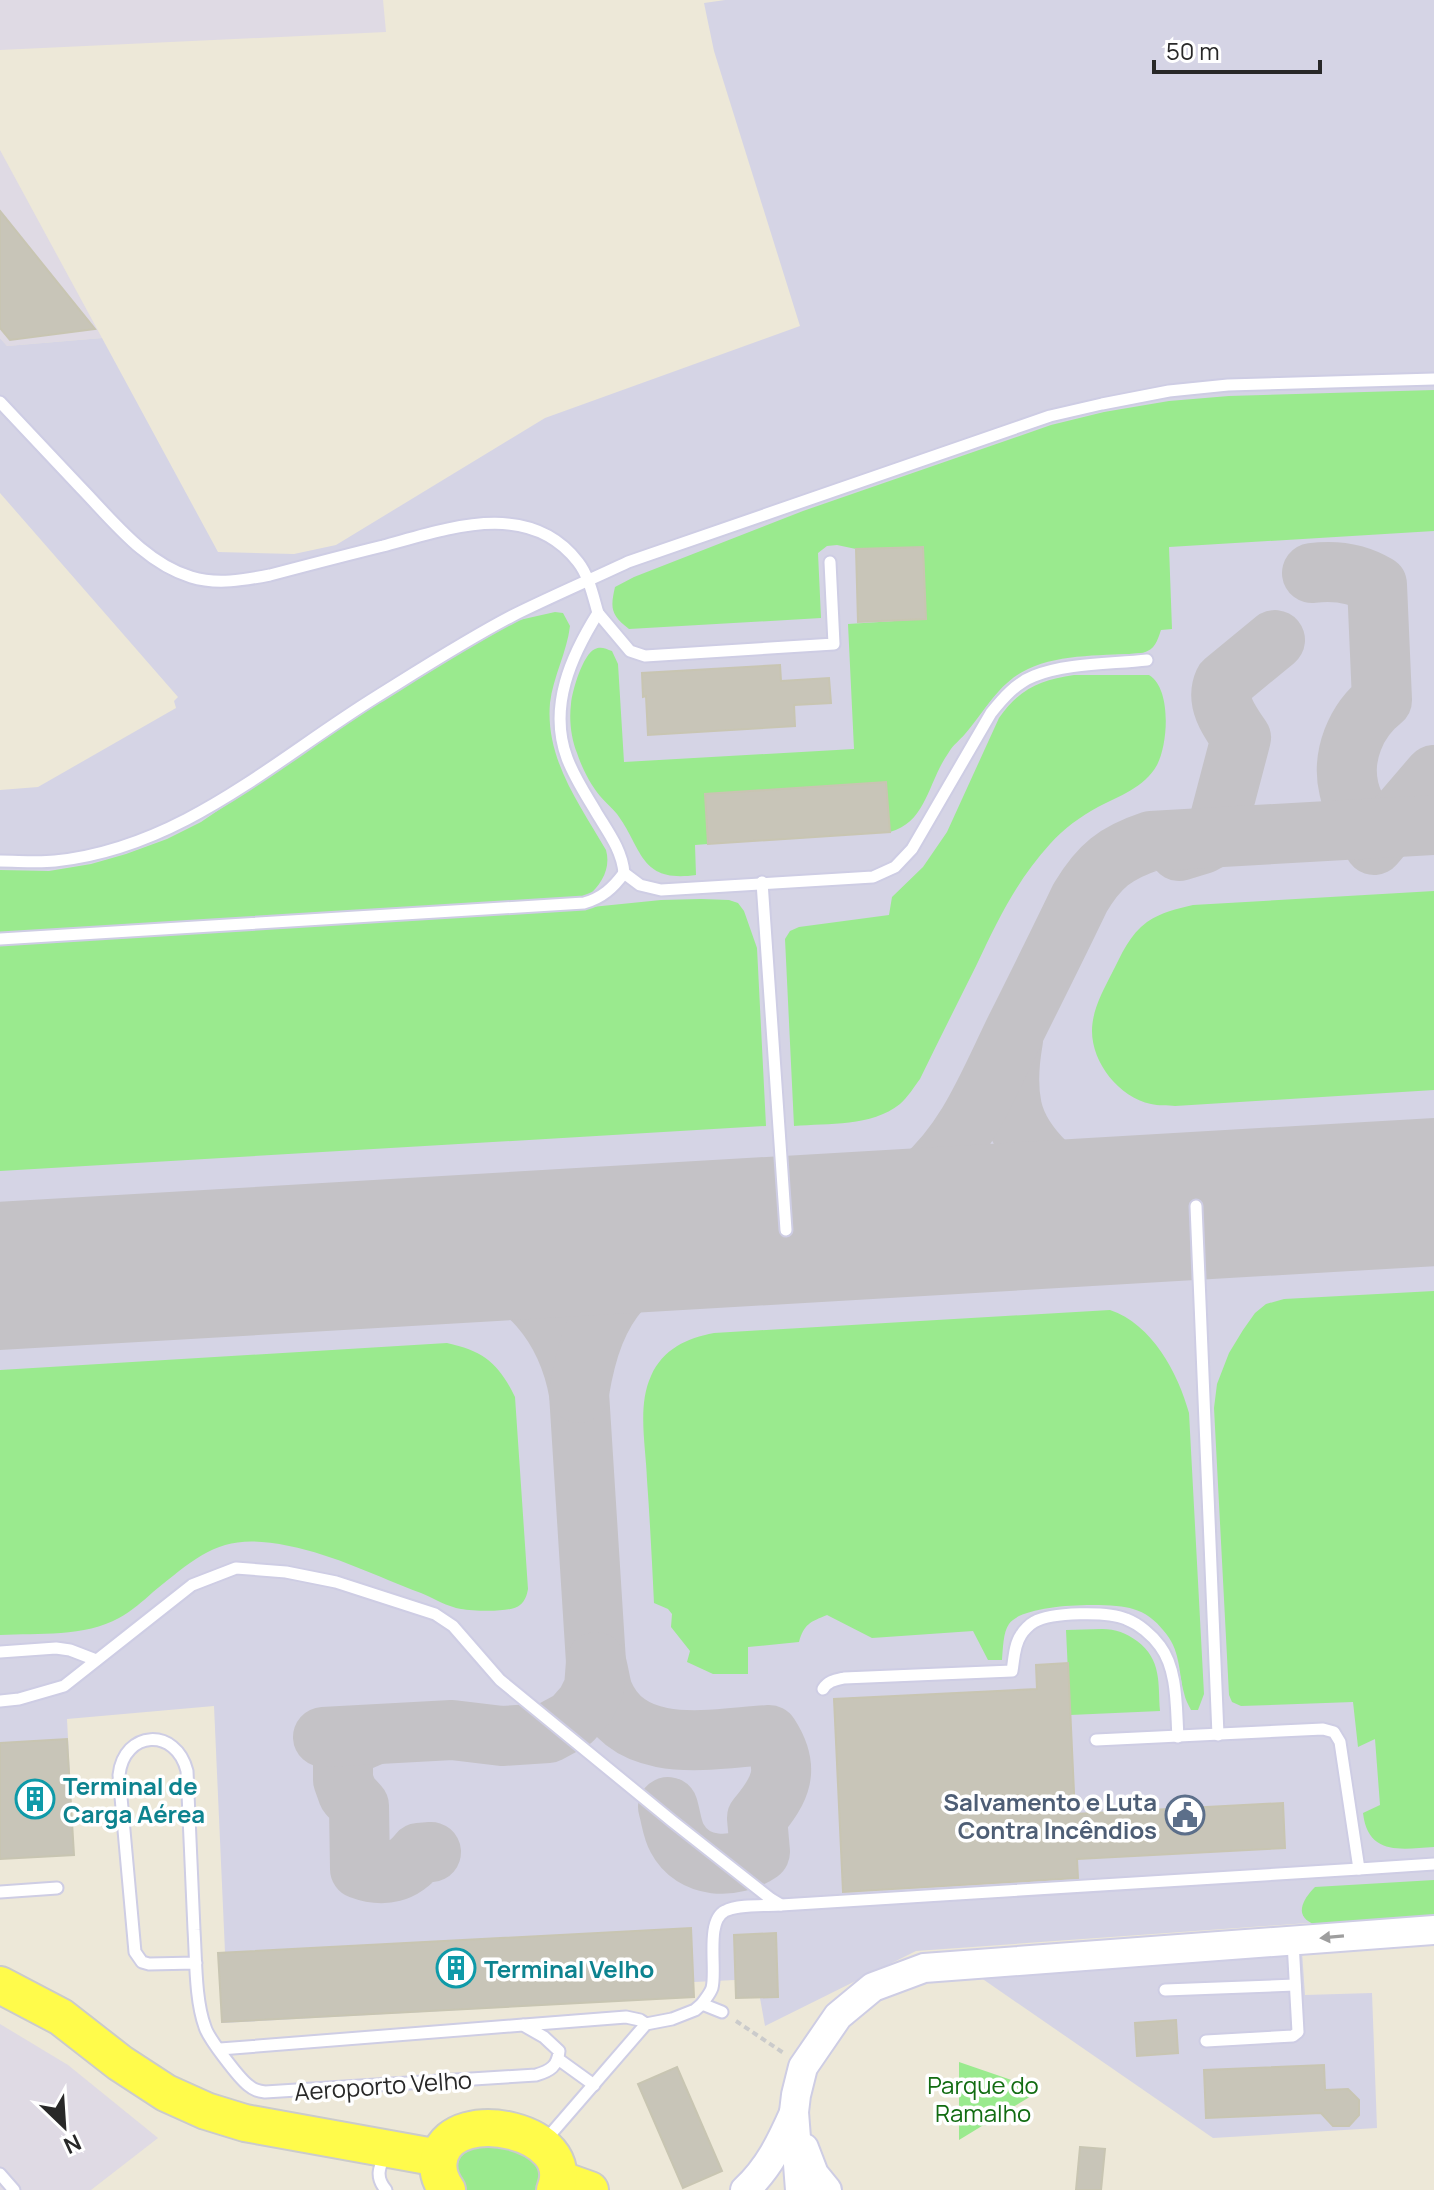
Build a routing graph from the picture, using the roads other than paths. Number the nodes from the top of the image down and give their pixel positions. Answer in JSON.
{"nodes":[{"id":1,"x":1434,"y":379,"type":"edge"},
{"id":2,"x":0,"y":402,"type":"edge"},
{"id":3,"x":830,"y":562,"type":"dead end"},
{"id":4,"x":588,"y":580,"type":"junction"},
{"id":5,"x":598,"y":613,"type":"junction"},
{"id":6,"x":1147,"y":660,"type":"dead end"},
{"id":7,"x":0,"y":861,"type":"edge"},
{"id":8,"x":624,"y":873,"type":"junction"},
{"id":9,"x":762,"y":882,"type":"junction"},
{"id":10,"x":0,"y":939,"type":"edge"},
{"id":11,"x":1196,"y":1206,"type":"dead end"},
{"id":12,"x":786,"y":1230,"type":"dead end"},
{"id":13,"x":0,"y":1652,"type":"edge"},
{"id":14,"x":96,"y":1660,"type":"junction"},
{"id":15,"x":823,"y":1689,"type":"dead end"},
{"id":16,"x":0,"y":1701,"type":"edge"},
{"id":17,"x":1218,"y":1735,"type":"junction"},
{"id":18,"x":1178,"y":1737,"type":"junction"},
{"id":19,"x":1096,"y":1740,"type":"dead end"},
{"id":20,"x":1434,"y":1864,"type":"edge"},
{"id":21,"x":1359,"y":1869,"type":"junction"},
{"id":22,"x":57,"y":1888,"type":"dead end"},
{"id":23,"x":0,"y":1892,"type":"edge"},
{"id":24,"x":781,"y":1905,"type":"junction"},
{"id":25,"x":1434,"y":1930,"type":"edge"},
{"id":26,"x":1293,"y":1941,"type":"junction"},
{"id":27,"x":196,"y":1963,"type":"junction"},
{"id":28,"x":0,"y":1985,"type":"edge"},
{"id":29,"x":1295,"y":1985,"type":"junction"},
{"id":30,"x":1165,"y":1990,"type":"dead end"},
{"id":31,"x":702,"y":2004,"type":"junction"},
{"id":32,"x":722,"y":2012,"type":"road end"},
{"id":33,"x":646,"y":2024,"type":"junction"},
{"id":34,"x":523,"y":2025,"type":"junction"},
{"id":35,"x":1206,"y":2041,"type":"dead end"},
{"id":36,"x":220,"y":2049,"type":"junction"},
{"id":37,"x":558,"y":2059,"type":"junction"},
{"id":38,"x":594,"y":2085,"type":"junction"},
{"id":39,"x":794,"y":2112,"type":"junction"},
{"id":40,"x":543,"y":2144,"type":"junction"},
{"id":41,"x":388,"y":2148,"type":"junction"},
{"id":42,"x":0,"y":2174,"type":"edge"},
{"id":43,"x":443,"y":2174,"type":"edge"},
{"id":44,"x":568,"y":2186,"type":"edge"},
{"id":45,"x":14,"y":2190,"type":"edge"},
{"id":46,"x":386,"y":2190,"type":"edge"},
{"id":47,"x":745,"y":2190,"type":"edge"},
{"id":48,"x":800,"y":2190,"type":"edge"},
{"id":49,"x":827,"y":2190,"type":"edge"}],
"edges":[{"from":1,"to":4,"type":"lane"},
{"from":2,"to":4,"type":"lane"},
{"from":3,"to":5,"type":"lane"},
{"from":4,"to":5,"type":"lane"},
{"from":4,"to":7,"type":"lane"},
{"from":5,"to":8,"type":"lane"},
{"from":6,"to":9,"type":"lane"},
{"from":8,"to":9,"type":"lane"},
{"from":8,"to":10,"type":"lane"},
{"from":9,"to":12,"type":"lane"},
{"from":11,"to":17,"type":"lane"},
{"from":13,"to":14,"type":"lane"},
{"from":14,"to":16,"type":"lane"},
{"from":14,"to":24,"type":"lane"},
{"from":15,"to":18,"type":"lane"},
{"from":17,"to":18,"type":"lane"},
{"from":17,"to":21,"type":"lane"},
{"from":18,"to":19,"type":"lane"},
{"from":20,"to":21,"type":"lane"},
{"from":21,"to":24,"type":"lane"},
{"from":22,"to":23,"type":"lane"},
{"from":24,"to":31,"type":"lane"},
{"from":25,"to":26,"type":"street","one_way":true},
{"from":26,"to":29,"type":"lane"},
{"from":26,"to":39,"type":"street"},
{"from":27,"to":27,"type":"lane","name":"Aeroporto Velho"},
{"from":27,"to":36,"type":"lane","name":"Aeroporto Velho"},
{"from":28,"to":41,"type":"main road"},
{"from":29,"to":30,"type":"lane"},
{"from":29,"to":35,"type":"lane"},
{"from":31,"to":32,"type":"lane"},
{"from":31,"to":33,"type":"lane"},
{"from":33,"to":34,"type":"lane","name":"Aeroporto Velho"},
{"from":33,"to":38,"type":"lane"},
{"from":34,"to":36,"type":"lane","name":"Aeroporto Velho"},
{"from":34,"to":37,"type":"lane"},
{"from":36,"to":37,"type":"lane","name":"Aeroporto Velho"},
{"from":37,"to":38,"type":"lane"},
{"from":38,"to":40,"type":"lane"},
{"from":39,"to":47,"type":"street"},
{"from":39,"to":48,"type":"street"},
{"from":39,"to":49,"type":"street"},
{"from":40,"to":43,"type":"main road"},
{"from":40,"to":44,"type":"main road"},
{"from":41,"to":43,"type":"main road"},
{"from":41,"to":46,"type":"lane"},
{"from":42,"to":45,"type":"lane"}]}
